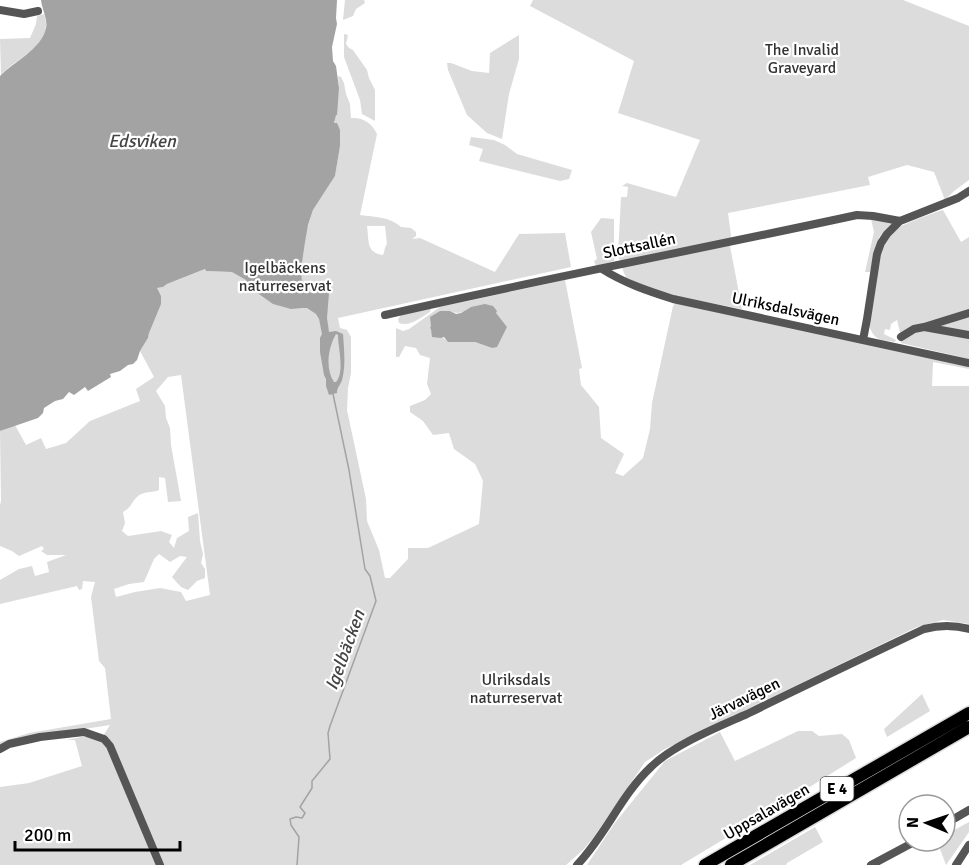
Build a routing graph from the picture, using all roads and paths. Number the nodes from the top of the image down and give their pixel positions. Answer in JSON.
{"nodes":[{"id":1,"x":0,"y":10,"type":"edge"},
{"id":2,"x":38,"y":11,"type":"dead end"},
{"id":3,"x":969,"y":191,"type":"edge"},
{"id":4,"x":900,"y":221,"type":"junction"},
{"id":5,"x":602,"y":269,"type":"junction"},
{"id":6,"x":969,"y":313,"type":"edge"},
{"id":7,"x":385,"y":315,"type":"dead end"},
{"id":8,"x":955,"y":317,"type":"junction"},
{"id":9,"x":924,"y":327,"type":"junction"},
{"id":10,"x":965,"y":334,"type":"edge"},
{"id":11,"x":901,"y":337,"type":"dead end"},
{"id":12,"x":863,"y":340,"type":"junction"},
{"id":13,"x":969,"y":363,"type":"edge"},
{"id":14,"x":969,"y":629,"type":"edge"},
{"id":15,"x":969,"y":713,"type":"edge"},
{"id":16,"x":969,"y":727,"type":"edge"},
{"id":17,"x":0,"y":749,"type":"edge"},
{"id":18,"x":969,"y":845,"type":"edge"},
{"id":19,"x":897,"y":851,"type":"edge"},
{"id":20,"x":160,"y":865,"type":"edge"},
{"id":21,"x":577,"y":865,"type":"edge"},
{"id":22,"x":705,"y":865,"type":"edge"},
{"id":23,"x":731,"y":865,"type":"edge"},
{"id":24,"x":871,"y":865,"type":"edge"},
{"id":25,"x":956,"y":865,"type":"edge"}],
"edges":[{"from":1,"to":2,"type":"street"},
{"from":3,"to":4,"type":"street"},
{"from":4,"to":5,"type":"street","name":"Slottsallén"},
{"from":4,"to":12,"type":"street"},
{"from":5,"to":7,"type":"street","name":"Slottsallén"},
{"from":5,"to":12,"type":"street","name":"Ulriksdalsvägen"},
{"from":6,"to":8,"type":"street"},
{"from":8,"to":9,"type":"street"},
{"from":8,"to":10,"type":"street"},
{"from":9,"to":10,"type":"street"},
{"from":9,"to":11,"type":"street"},
{"from":12,"to":13,"type":"street","name":"Ulriksdalsvägen"},
{"from":14,"to":21,"type":"street","name":"Järvavägen"},
{"from":15,"to":22,"type":"highway","name":"Uppsalavägen","number":"E 4"},
{"from":16,"to":23,"type":"highway","name":"Uppsalavägen","number":"E 4"},
{"from":17,"to":20,"type":"street"},
{"from":18,"to":25,"type":"street"},
{"from":19,"to":24,"type":"street"}]}
